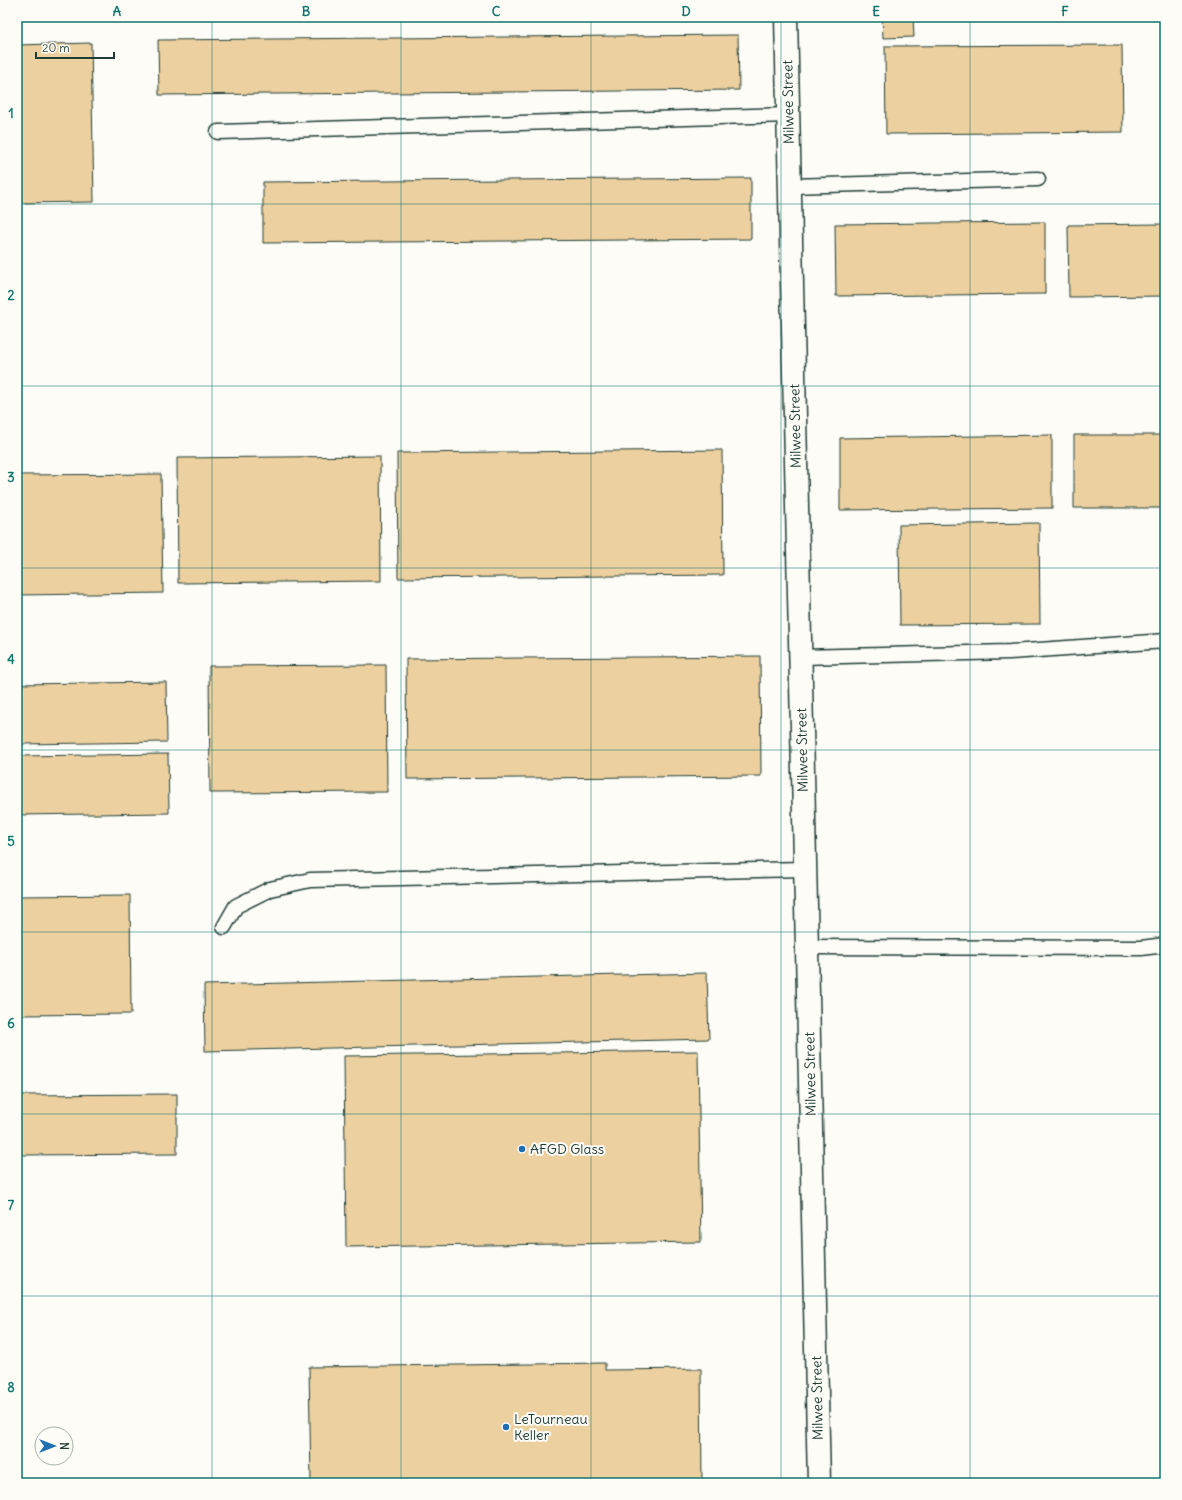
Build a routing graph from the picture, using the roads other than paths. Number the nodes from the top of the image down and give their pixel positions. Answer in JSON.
{"nodes":[{"id":1,"x":786,"y":17,"type":"edge"},
{"id":2,"x":788,"y":115,"type":"junction"},
{"id":3,"x":218,"y":132,"type":"dead end"},
{"id":4,"x":1038,"y":179,"type":"dead end"},
{"id":5,"x":790,"y":186,"type":"junction"},
{"id":6,"x":1165,"y":641,"type":"edge"},
{"id":7,"x":800,"y":657,"type":"junction"},
{"id":8,"x":805,"y":869,"type":"junction"},
{"id":9,"x":224,"y":927,"type":"dead end"},
{"id":10,"x":1165,"y":945,"type":"edge"},
{"id":11,"x":806,"y":947,"type":"junction"},
{"id":12,"x":819,"y":1483,"type":"edge"}],
"edges":[{"from":1,"to":2,"type":"street","name":"Milwee Street"},
{"from":2,"to":3,"type":"lane"},
{"from":2,"to":5,"type":"street","name":"Milwee Street"},
{"from":4,"to":5,"type":"lane"},
{"from":5,"to":7,"type":"street","name":"Milwee Street"},
{"from":6,"to":7,"type":"lane"},
{"from":7,"to":8,"type":"street","name":"Milwee Street"},
{"from":8,"to":9,"type":"lane"},
{"from":8,"to":11,"type":"street","name":"Milwee Street"},
{"from":10,"to":11,"type":"lane"},
{"from":11,"to":12,"type":"street","name":"Milwee Street"}]}
